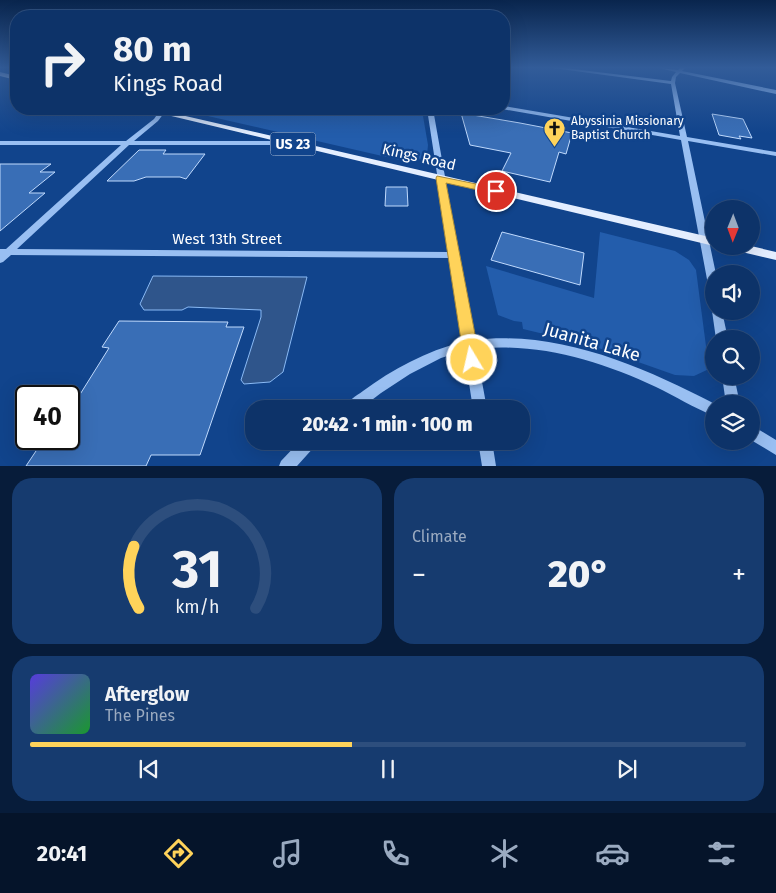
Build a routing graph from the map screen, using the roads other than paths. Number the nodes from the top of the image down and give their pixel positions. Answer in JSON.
{"nodes":[{"id":1,"x":674,"y":90,"type":"edge"},
{"id":2,"x":510,"y":109,"type":"edge"},
{"id":3,"x":160,"y":115,"type":"edge"},
{"id":4,"x":179,"y":115,"type":"edge"},
{"id":5,"x":431,"y":115,"type":"edge"},
{"id":6,"x":684,"y":139,"type":"junction"},
{"id":7,"x":0,"y":143,"type":"edge"},
{"id":8,"x":292,"y":143,"type":"junction"},
{"id":9,"x":126,"y":144,"type":"junction"},
{"id":10,"x":776,"y":154,"type":"edge"},
{"id":11,"x":441,"y":178,"type":"junction"},
{"id":12,"x":705,"y":227,"type":"edge"},
{"id":13,"x":705,"y":239,"type":"edge"},
{"id":14,"x":4,"y":252,"type":"edge"},
{"id":15,"x":760,"y":252,"type":"edge"},
{"id":16,"x":454,"y":255,"type":"junction"},
{"id":17,"x":776,"y":256,"type":"edge"},
{"id":18,"x":0,"y":260,"type":"edge"},
{"id":19,"x":469,"y":345,"type":"junction"},
{"id":20,"x":361,"y":400,"type":"edge"},
{"id":21,"x":478,"y":400,"type":"edge"},
{"id":22,"x":705,"y":405,"type":"edge"},
{"id":23,"x":760,"y":438,"type":"edge"},
{"id":24,"x":776,"y":448,"type":"edge"},
{"id":25,"x":301,"y":450,"type":"edge"},
{"id":26,"x":486,"y":450,"type":"edge"},
{"id":27,"x":286,"y":466,"type":"edge"},
{"id":28,"x":489,"y":466,"type":"edge"}],
"edges":[{"from":1,"to":6,"type":"street"},
{"from":2,"to":6,"type":"street"},
{"from":3,"to":9,"type":"street"},
{"from":4,"to":8,"type":"main road","name":"Kings Road","number":"US 23"},
{"from":5,"to":11,"type":"street"},
{"from":6,"to":10,"type":"street"},
{"from":6,"to":12,"type":"street"},
{"from":7,"to":9,"type":"street"},
{"from":8,"to":9,"type":"street"},
{"from":8,"to":11,"type":"main road","name":"Kings Road","number":"US 23"},
{"from":9,"to":14,"type":"street"},
{"from":11,"to":13,"type":"main road","name":"Kings Road","number":"US 23"},
{"from":11,"to":16,"type":"street"},
{"from":14,"to":16,"type":"street","name":"West 13th Street"},
{"from":14,"to":18,"type":"street"},
{"from":15,"to":17,"type":"main road"},
{"from":16,"to":19,"type":"street"},
{"from":19,"to":20,"type":"street","name":"Juanita Lake"},
{"from":19,"to":21,"type":"street"},
{"from":19,"to":22,"type":"street","name":"Juanita Lake"},
{"from":23,"to":24,"type":"street"},
{"from":25,"to":27,"type":"street"},
{"from":26,"to":28,"type":"street"}]}
